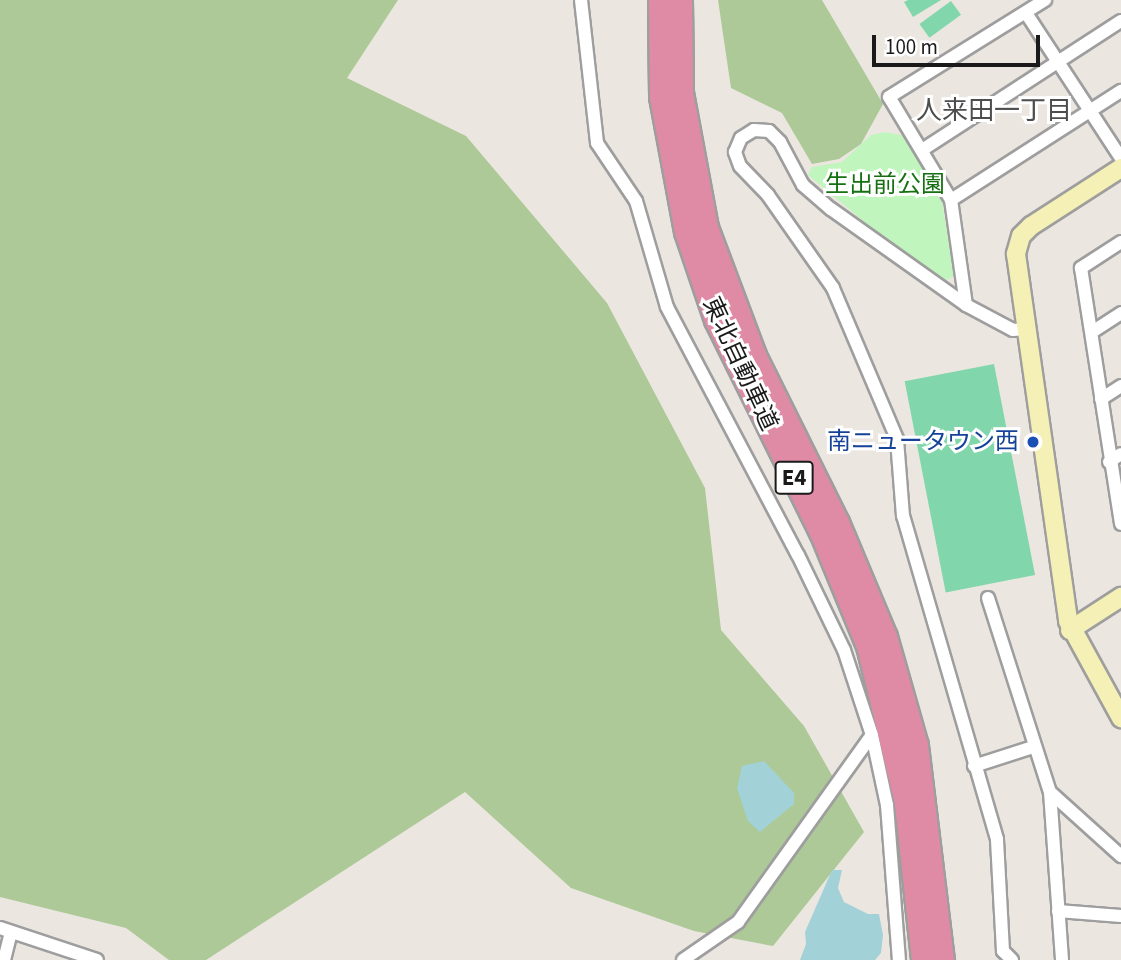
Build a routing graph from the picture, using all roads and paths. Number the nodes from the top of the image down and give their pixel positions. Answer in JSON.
{"nodes":[{"id":1,"x":581,"y":0,"type":"edge"},
{"id":2,"x":661,"y":0,"type":"edge"},
{"id":3,"x":680,"y":0,"type":"edge"},
{"id":4,"x":1045,"y":0,"type":"edge"},
{"id":5,"x":1026,"y":12,"type":"junction"},
{"id":6,"x":1121,"y":21,"type":"edge"},
{"id":7,"x":1058,"y":62,"type":"junction"},
{"id":8,"x":1121,"y":91,"type":"edge"},
{"id":9,"x":1089,"y":111,"type":"junction"},
{"id":10,"x":922,"y":150,"type":"junction"},
{"id":11,"x":1121,"y":158,"type":"edge"},
{"id":12,"x":1121,"y":167,"type":"edge"},
{"id":13,"x":951,"y":200,"type":"junction"},
{"id":14,"x":1121,"y":242,"type":"edge"},
{"id":15,"x":966,"y":304,"type":"junction"},
{"id":16,"x":1121,"y":313,"type":"edge"},
{"id":17,"x":1026,"y":329,"type":"junction"},
{"id":18,"x":1092,"y":332,"type":"junction"},
{"id":19,"x":1121,"y":386,"type":"edge"},
{"id":20,"x":1101,"y":399,"type":"junction"},
{"id":21,"x":1121,"y":454,"type":"edge"},
{"id":22,"x":1109,"y":462,"type":"junction"},
{"id":23,"x":1121,"y":524,"type":"edge"},
{"id":24,"x":1121,"y":597,"type":"edge"},
{"id":25,"x":988,"y":598,"type":"dead end"},
{"id":26,"x":1070,"y":630,"type":"junction"},
{"id":27,"x":1121,"y":718,"type":"edge"},
{"id":28,"x":872,"y":735,"type":"junction"},
{"id":29,"x":1034,"y":747,"type":"junction"},
{"id":30,"x":974,"y":766,"type":"junction"},
{"id":31,"x":1050,"y":792,"type":"junction"},
{"id":32,"x":1121,"y":856,"type":"edge"},
{"id":33,"x":1058,"y":911,"type":"junction"},
{"id":34,"x":1121,"y":916,"type":"edge"},
{"id":35,"x":5,"y":930,"type":"edge"},
{"id":36,"x":4,"y":960,"type":"edge"},
{"id":37,"x":97,"y":960,"type":"edge"},
{"id":38,"x":682,"y":960,"type":"edge"},
{"id":39,"x":899,"y":960,"type":"edge"},
{"id":40,"x":924,"y":960,"type":"edge"},
{"id":41,"x":942,"y":960,"type":"edge"},
{"id":42,"x":1012,"y":960,"type":"edge"},
{"id":43,"x":1062,"y":960,"type":"edge"}],
"edges":[{"from":1,"to":28,"type":"street"},
{"from":2,"to":40,"type":"highway","name":"東北自動車道","number":"E4"},
{"from":3,"to":41,"type":"highway","name":"東北自動車道","number":"E4"},
{"from":4,"to":5,"type":"street"},
{"from":5,"to":7,"type":"street"},
{"from":5,"to":10,"type":"street"},
{"from":6,"to":7,"type":"street"},
{"from":7,"to":9,"type":"street"},
{"from":7,"to":10,"type":"street"},
{"from":8,"to":9,"type":"street"},
{"from":9,"to":11,"type":"street"},
{"from":9,"to":13,"type":"street"},
{"from":10,"to":13,"type":"street"},
{"from":12,"to":17,"type":"street"},
{"from":13,"to":15,"type":"street"},
{"from":14,"to":18,"type":"street"},
{"from":15,"to":17,"type":"street"},
{"from":15,"to":30,"type":"street"},
{"from":16,"to":18,"type":"street"},
{"from":17,"to":26,"type":"street"},
{"from":18,"to":20,"type":"street"},
{"from":19,"to":20,"type":"street"},
{"from":20,"to":22,"type":"street"},
{"from":21,"to":22,"type":"street"},
{"from":22,"to":23,"type":"street"},
{"from":24,"to":26,"type":"street"},
{"from":25,"to":29,"type":"street"},
{"from":26,"to":27,"type":"street"},
{"from":28,"to":38,"type":"street"},
{"from":28,"to":39,"type":"street"},
{"from":29,"to":30,"type":"street"},
{"from":29,"to":31,"type":"street"},
{"from":30,"to":42,"type":"street"},
{"from":31,"to":32,"type":"street"},
{"from":31,"to":33,"type":"street"},
{"from":33,"to":34,"type":"street"},
{"from":33,"to":43,"type":"street"},
{"from":35,"to":36,"type":"street"},
{"from":35,"to":37,"type":"street"}]}
